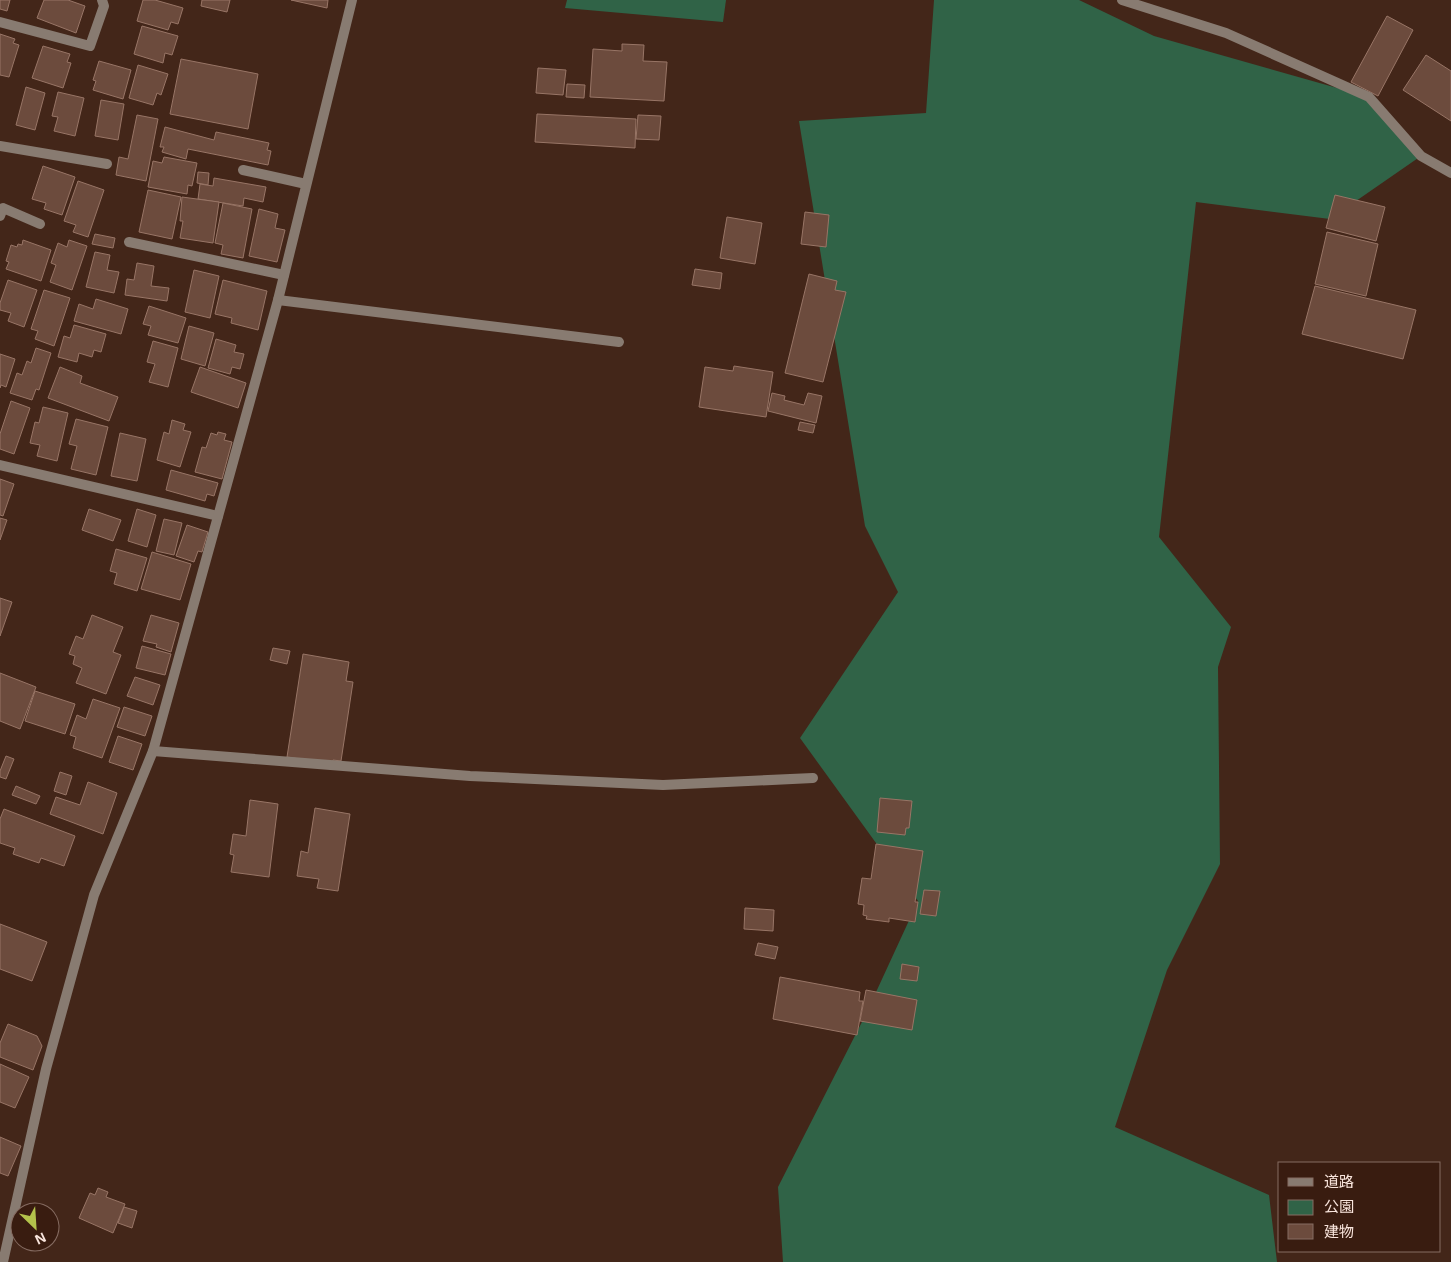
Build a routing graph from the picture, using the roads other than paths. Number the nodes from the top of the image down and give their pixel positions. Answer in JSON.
{"nodes":[{"id":1,"x":102,"y":0,"type":"edge"},
{"id":2,"x":352,"y":0,"type":"edge"},
{"id":3,"x":1122,"y":0,"type":"edge"},
{"id":4,"x":0,"y":22,"type":"edge"},
{"id":5,"x":0,"y":146,"type":"edge"},
{"id":6,"x":107,"y":164,"type":"dead end"},
{"id":7,"x":243,"y":170,"type":"dead end"},
{"id":8,"x":1451,"y":173,"type":"edge"},
{"id":9,"x":306,"y":184,"type":"junction"},
{"id":10,"x":0,"y":216,"type":"edge"},
{"id":11,"x":40,"y":224,"type":"dead end"},
{"id":12,"x":129,"y":242,"type":"dead end"},
{"id":13,"x":284,"y":275,"type":"junction"},
{"id":14,"x":278,"y":300,"type":"junction"},
{"id":15,"x":619,"y":342,"type":"dead end"},
{"id":16,"x":0,"y":465,"type":"edge"},
{"id":17,"x":218,"y":516,"type":"junction"},
{"id":18,"x":153,"y":751,"type":"junction"},
{"id":19,"x":813,"y":778,"type":"dead end"},
{"id":20,"x":2,"y":1262,"type":"edge"}],
"edges":[{"from":1,"to":4,"type":"street"},
{"from":2,"to":9,"type":"street"},
{"from":3,"to":8,"type":"street"},
{"from":5,"to":6,"type":"street"},
{"from":7,"to":9,"type":"street"},
{"from":9,"to":13,"type":"street"},
{"from":10,"to":11,"type":"street"},
{"from":12,"to":13,"type":"street"},
{"from":13,"to":14,"type":"street"},
{"from":14,"to":15,"type":"street"},
{"from":14,"to":17,"type":"street"},
{"from":16,"to":17,"type":"street"},
{"from":17,"to":18,"type":"street"},
{"from":18,"to":19,"type":"street"},
{"from":18,"to":20,"type":"street"}]}
